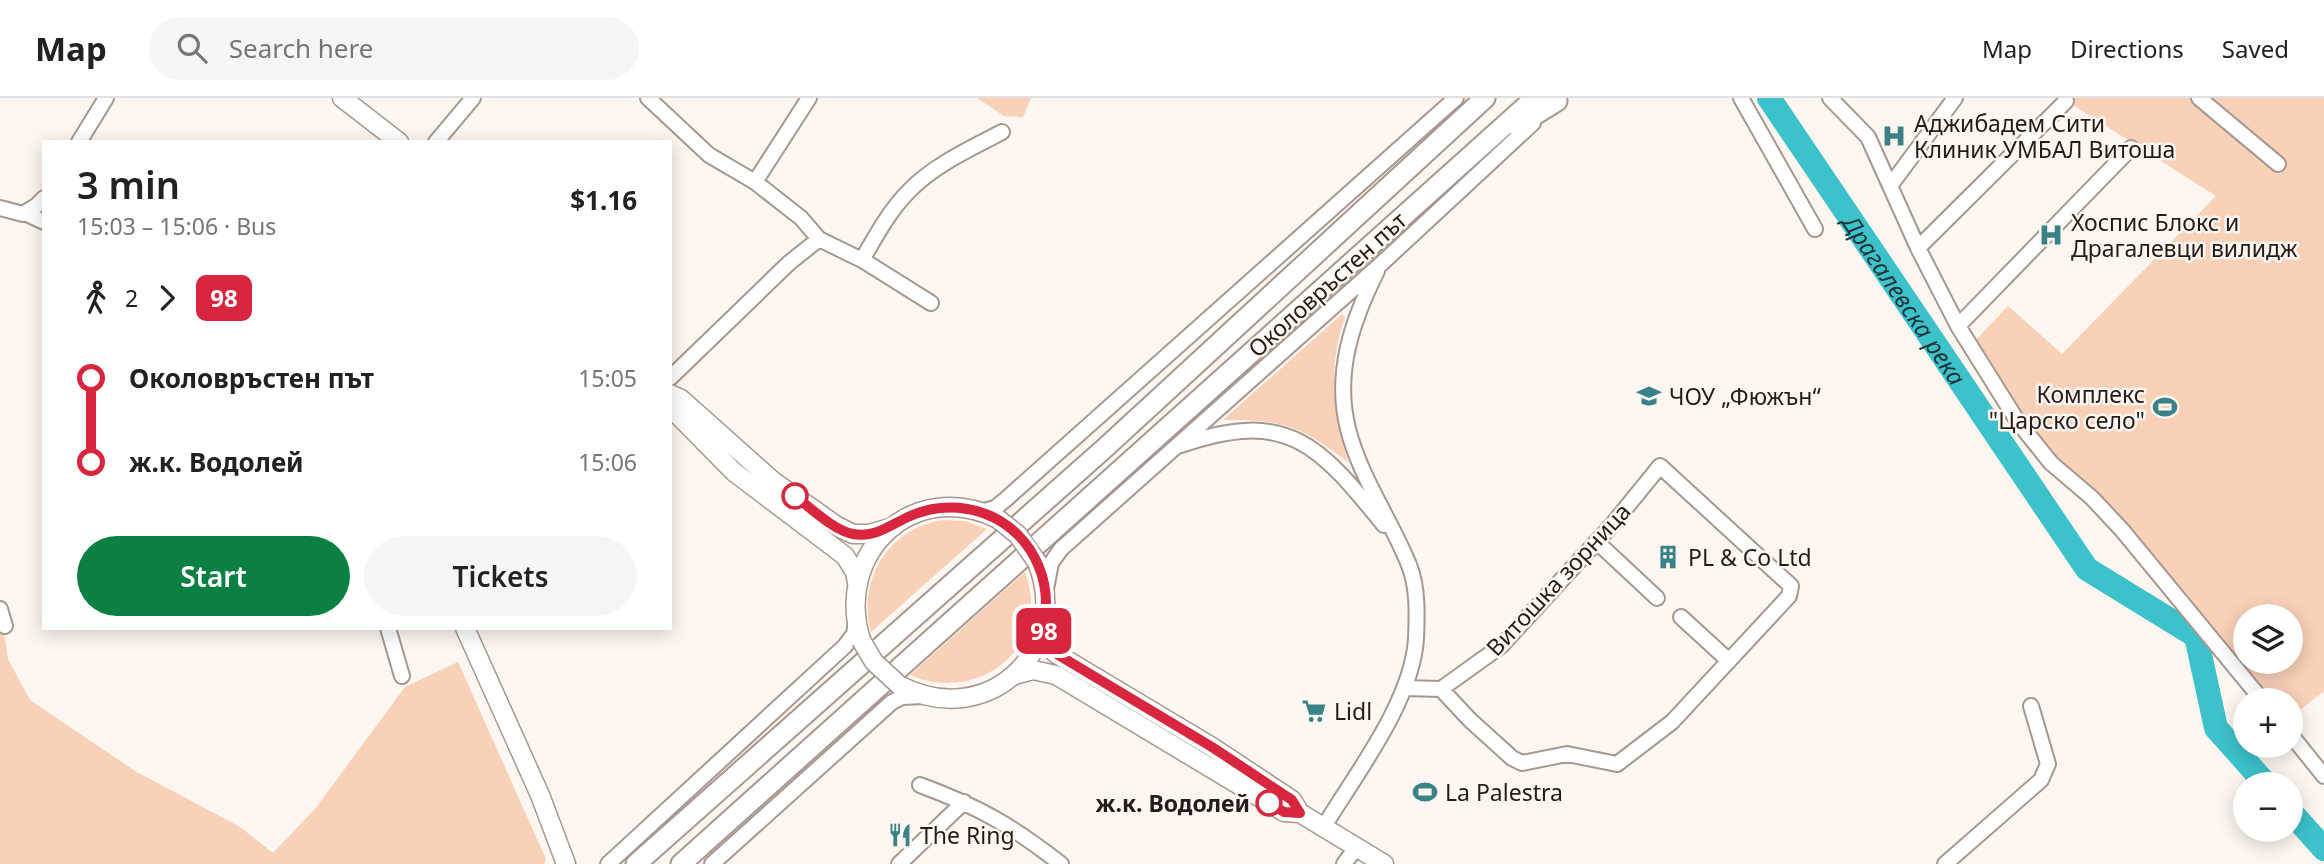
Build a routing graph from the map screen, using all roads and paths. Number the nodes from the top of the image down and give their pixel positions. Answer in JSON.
{"nodes":[{"id":1,"x":106,"y":98,"type":"edge"},
{"id":2,"x":341,"y":98,"type":"edge"},
{"id":3,"x":473,"y":98,"type":"edge"},
{"id":4,"x":648,"y":98,"type":"edge"},
{"id":5,"x":808,"y":98,"type":"edge"},
{"id":6,"x":1457,"y":98,"type":"edge"},
{"id":7,"x":1476,"y":98,"type":"edge"},
{"id":8,"x":1485,"y":98,"type":"edge"},
{"id":9,"x":1535,"y":98,"type":"edge"},
{"id":10,"x":1741,"y":98,"type":"edge"},
{"id":11,"x":1830,"y":98,"type":"edge"},
{"id":12,"x":1955,"y":98,"type":"edge"},
{"id":13,"x":2199,"y":98,"type":"edge"},
{"id":14,"x":1559,"y":100,"type":"edge"},
{"id":15,"x":2066,"y":101,"type":"dead end"},
{"id":16,"x":1458,"y":123,"type":"junction"},
{"id":17,"x":1002,"y":132,"type":"dead end"},
{"id":18,"x":80,"y":140,"type":"edge"},
{"id":19,"x":396,"y":140,"type":"edge"},
{"id":20,"x":438,"y":140,"type":"edge"},
{"id":21,"x":2131,"y":148,"type":"dead end"},
{"id":22,"x":1474,"y":153,"type":"junction"},
{"id":23,"x":2278,"y":164,"type":"dead end"},
{"id":24,"x":755,"y":182,"type":"junction"},
{"id":25,"x":1890,"y":186,"type":"junction"},
{"id":26,"x":42,"y":200,"type":"edge"},
{"id":27,"x":0,"y":208,"type":"edge"},
{"id":28,"x":25,"y":213,"type":"junction"},
{"id":29,"x":42,"y":221,"type":"edge"},
{"id":30,"x":1815,"y":229,"type":"dead end"},
{"id":31,"x":819,"y":239,"type":"junction"},
{"id":32,"x":1918,"y":248,"type":"junction"},
{"id":33,"x":862,"y":260,"type":"junction"},
{"id":34,"x":1381,"y":264,"type":"junction"},
{"id":35,"x":931,"y":303,"type":"dead end"},
{"id":36,"x":1958,"y":326,"type":"junction"},
{"id":37,"x":672,"y":376,"type":"edge"},
{"id":38,"x":672,"y":395,"type":"edge"},
{"id":39,"x":672,"y":409,"type":"edge"},
{"id":40,"x":1174,"y":447,"type":"junction"},
{"id":41,"x":980,"y":512,"type":"junction"},
{"id":42,"x":892,"y":527,"type":"junction"},
{"id":43,"x":1398,"y":542,"type":"junction"},
{"id":44,"x":1597,"y":542,"type":"junction"},
{"id":45,"x":856,"y":583,"type":"junction"},
{"id":46,"x":1045,"y":591,"type":"junction"},
{"id":47,"x":1657,"y":598,"type":"dead end"},
{"id":48,"x":0,"y":609,"type":"edge"},
{"id":49,"x":1681,"y":617,"type":"dead end"},
{"id":50,"x":856,"y":621,"type":"junction"},
{"id":51,"x":5,"y":626,"type":"dead end"},
{"id":52,"x":1043,"y":628,"type":"junction"},
{"id":53,"x":389,"y":630,"type":"edge"},
{"id":54,"x":466,"y":630,"type":"edge"},
{"id":55,"x":1729,"y":661,"type":"junction"},
{"id":56,"x":1014,"y":675,"type":"junction"},
{"id":57,"x":402,"y":676,"type":"dead end"},
{"id":58,"x":1405,"y":688,"type":"junction"},
{"id":59,"x":2252,"y":688,"type":"edge"},
{"id":60,"x":1441,"y":689,"type":"junction"},
{"id":61,"x":926,"y":696,"type":"junction"},
{"id":62,"x":2031,"y":706,"type":"dead end"},
{"id":63,"x":2303,"y":750,"type":"edge"},
{"id":64,"x":2324,"y":776,"type":"edge"},
{"id":65,"x":920,"y":785,"type":"dead end"},
{"id":66,"x":964,"y":802,"type":"junction"},
{"id":67,"x":1300,"y":813,"type":"junction"},
{"id":68,"x":1323,"y":828,"type":"junction"},
{"id":69,"x":1356,"y":848,"type":"junction"},
{"id":70,"x":566,"y":864,"type":"edge"},
{"id":71,"x":608,"y":864,"type":"edge"},
{"id":72,"x":636,"y":864,"type":"edge"},
{"id":73,"x":681,"y":864,"type":"edge"},
{"id":74,"x":712,"y":864,"type":"edge"},
{"id":75,"x":899,"y":864,"type":"edge"},
{"id":76,"x":1061,"y":864,"type":"edge"},
{"id":77,"x":1344,"y":864,"type":"edge"},
{"id":78,"x":1384,"y":864,"type":"edge"},
{"id":79,"x":1945,"y":864,"type":"edge"}],
"edges":[{"from":1,"to":18,"type":"street"},
{"from":2,"to":19,"type":"main road"},
{"from":3,"to":20,"type":"street"},
{"from":4,"to":24,"type":"street"},
{"from":5,"to":24,"type":"street"},
{"from":6,"to":41,"type":"street"},
{"from":7,"to":16,"type":"highway"},
{"from":8,"to":16,"type":"highway","name":"Околовръстен път"},
{"from":9,"to":22,"type":"highway","name":"Околовръстен път"},
{"from":10,"to":30,"type":"street"},
{"from":11,"to":25,"type":"street"},
{"from":12,"to":25,"type":"street"},
{"from":13,"to":23,"type":"street"},
{"from":14,"to":22,"type":"highway"},
{"from":14,"to":34,"type":"street","name":"Околовръстен път"},
{"from":15,"to":32,"type":"street"},
{"from":16,"to":72,"type":"highway","name":"Околовръстен път"},
{"from":17,"to":33,"type":"street"},
{"from":21,"to":36,"type":"street"},
{"from":22,"to":73,"type":"highway","name":"Околовръстен път"},
{"from":24,"to":31,"type":"street"},
{"from":25,"to":32,"type":"street"},
{"from":26,"to":28,"type":"street"},
{"from":27,"to":28,"type":"street"},
{"from":28,"to":29,"type":"street"},
{"from":31,"to":33,"type":"street"},
{"from":31,"to":37,"type":"street"},
{"from":32,"to":36,"type":"street"},
{"from":33,"to":35,"type":"street"},
{"from":34,"to":40,"type":"street","name":"Околовръстен път"},
{"from":34,"to":43,"type":"street"},
{"from":36,"to":59,"type":"street"},
{"from":38,"to":42,"type":"main road"},
{"from":39,"to":45,"type":"main road"},
{"from":40,"to":43,"type":"street"},
{"from":40,"to":46,"type":"street","name":"Околовръстен път"},
{"from":41,"to":42,"type":"main road"},
{"from":41,"to":46,"type":"main road","bridge":true},
{"from":42,"to":45,"type":"main road"},
{"from":43,"to":58,"type":"street"},
{"from":44,"to":47,"type":"street"},
{"from":44,"to":55,"type":"street","name":"Витошка зорница"},
{"from":44,"to":60,"type":"street","name":"Витошка зорница"},
{"from":45,"to":50,"type":"main road"},
{"from":46,"to":52,"type":"main road"},
{"from":48,"to":51,"type":"street"},
{"from":49,"to":55,"type":"street"},
{"from":50,"to":61,"type":"main road","bridge":true},
{"from":50,"to":71,"type":"street"},
{"from":52,"to":56,"type":"main road"},
{"from":52,"to":67,"type":"main road"},
{"from":53,"to":57,"type":"street"},
{"from":54,"to":70,"type":"main road"},
{"from":55,"to":60,"type":"street"},
{"from":56,"to":61,"type":"main road"},
{"from":56,"to":67,"type":"main road"},
{"from":58,"to":60,"type":"street"},
{"from":58,"to":68,"type":"street"},
{"from":61,"to":74,"type":"street"},
{"from":62,"to":79,"type":"street"},
{"from":63,"to":64,"type":"street"},
{"from":65,"to":66,"type":"street"},
{"from":66,"to":75,"type":"street"},
{"from":66,"to":76,"type":"street"},
{"from":67,"to":68,"type":"main road"},
{"from":68,"to":69,"type":"main road"},
{"from":69,"to":77,"type":"street"},
{"from":69,"to":78,"type":"main road"}]}
